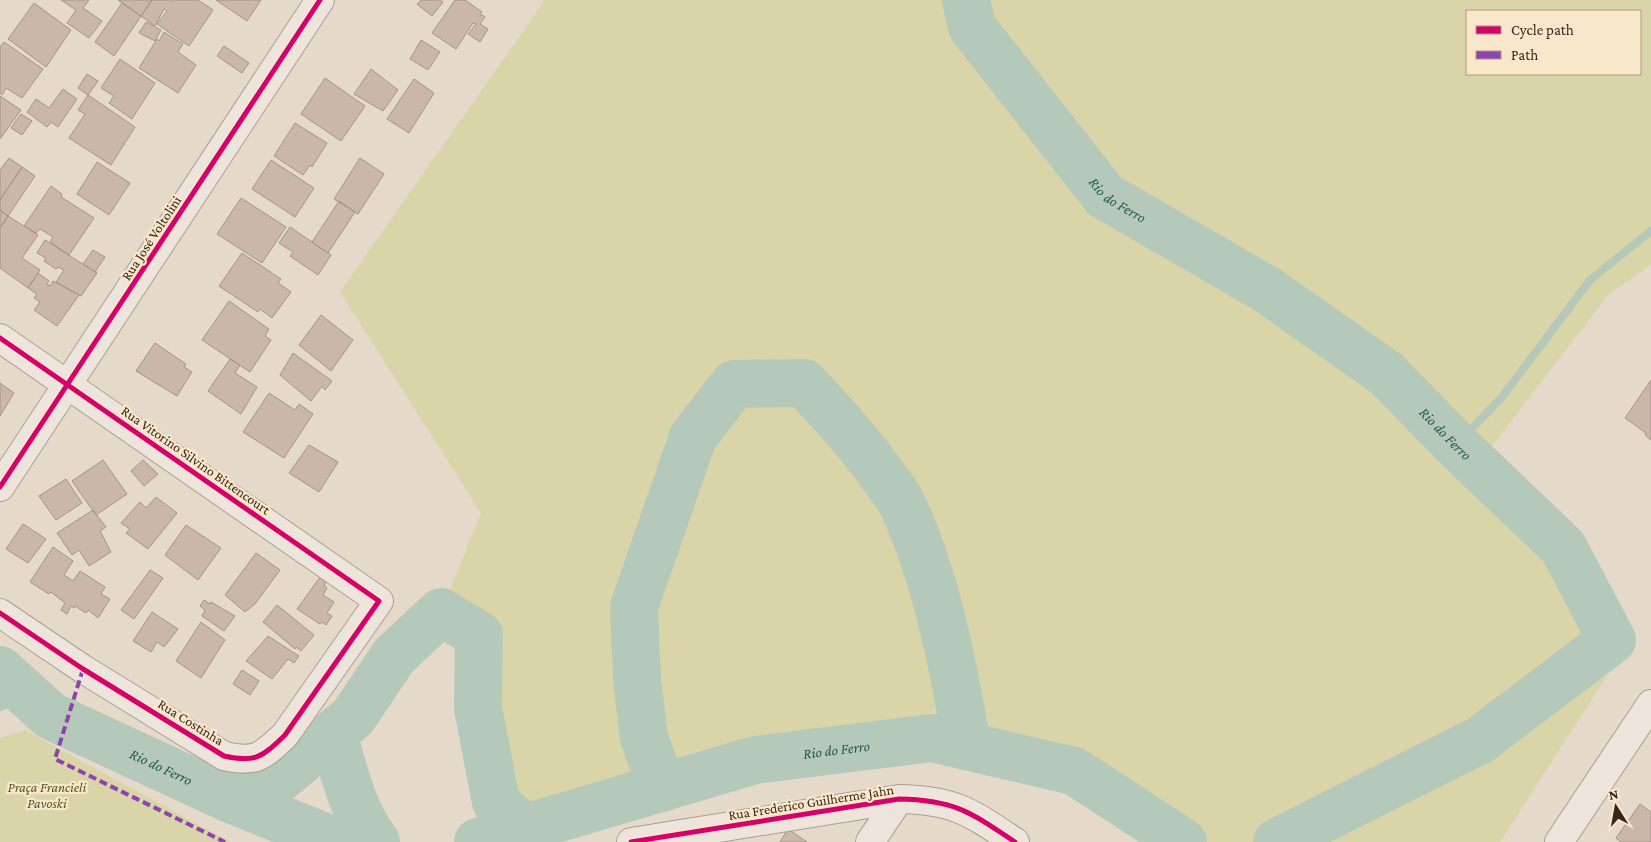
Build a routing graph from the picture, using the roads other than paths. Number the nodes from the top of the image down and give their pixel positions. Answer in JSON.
{"nodes":[{"id":1,"x":320,"y":0,"type":"edge"},
{"id":2,"x":0,"y":338,"type":"edge"},
{"id":3,"x":68,"y":386,"type":"junction"},
{"id":4,"x":0,"y":486,"type":"edge"},
{"id":5,"x":378,"y":601,"type":"joint"},
{"id":6,"x":0,"y":613,"type":"edge"},
{"id":7,"x":1651,"y":704,"type":"edge"},
{"id":8,"x":899,"y":799,"type":"junction"},
{"id":9,"x":631,"y":842,"type":"edge"},
{"id":10,"x":870,"y":842,"type":"edge"},
{"id":11,"x":1015,"y":842,"type":"edge"},
{"id":12,"x":1559,"y":842,"type":"edge"}],
"edges":[{"from":1,"to":3,"type":"street","name":"Rua José Voltolini"},
{"from":2,"to":3,"type":"street","name":"Rua Vitorino Silvino Bittencourt"},
{"from":3,"to":4,"type":"street","name":"Rua José Voltolini"},
{"from":3,"to":5,"type":"street","name":"Rua Vitorino Silvino Bittencourt"},
{"from":5,"to":6,"type":"street","name":"Rua Costinha"},
{"from":7,"to":12,"type":"street"},
{"from":8,"to":9,"type":"street","name":"Rua Frederico Guilherme Jahn"},
{"from":8,"to":10,"type":"street"},
{"from":8,"to":11,"type":"street","name":"Rua Frederico Guilherme Jahn"}]}
